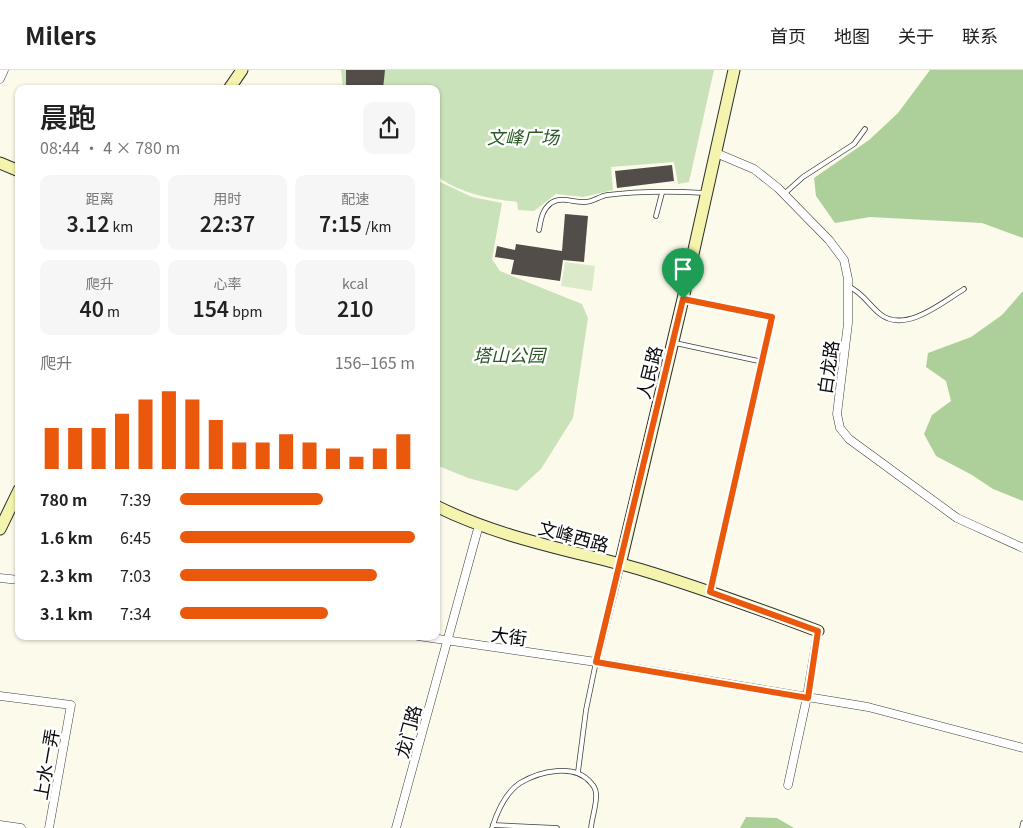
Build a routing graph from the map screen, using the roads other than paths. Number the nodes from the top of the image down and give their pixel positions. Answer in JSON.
{"nodes":[{"id":1,"x":4,"y":70,"type":"edge"},
{"id":2,"x":242,"y":70,"type":"edge"},
{"id":3,"x":734,"y":70,"type":"edge"},
{"id":4,"x":0,"y":79,"type":"edge"},
{"id":5,"x":232,"y":85,"type":"edge"},
{"id":6,"x":865,"y":129,"type":"dead end"},
{"id":7,"x":716,"y":154,"type":"junction"},
{"id":8,"x":0,"y":163,"type":"edge"},
{"id":9,"x":15,"y":169,"type":"edge"},
{"id":10,"x":662,"y":193,"type":"junction"},
{"id":11,"x":707,"y":193,"type":"junction"},
{"id":12,"x":784,"y":194,"type":"junction"},
{"id":13,"x":656,"y":216,"type":"dead end"},
{"id":14,"x":539,"y":230,"type":"dead end"},
{"id":15,"x":848,"y":286,"type":"junction"},
{"id":16,"x":964,"y":288,"type":"dead end"},
{"id":17,"x":683,"y":299,"type":"junction"},
{"id":18,"x":673,"y":342,"type":"junction"},
{"id":19,"x":763,"y":362,"type":"junction"},
{"id":20,"x":15,"y":498,"type":"edge"},
{"id":21,"x":440,"y":508,"type":"edge"},
{"id":22,"x":478,"y":525,"type":"junction"},
{"id":23,"x":0,"y":529,"type":"edge"},
{"id":24,"x":1023,"y":548,"type":"edge"},
{"id":25,"x":620,"y":565,"type":"junction"},
{"id":26,"x":0,"y":578,"type":"edge"},
{"id":27,"x":15,"y":580,"type":"edge"},
{"id":28,"x":710,"y":592,"type":"junction"},
{"id":29,"x":818,"y":631,"type":"joint"},
{"id":30,"x":440,"y":640,"type":"edge"},
{"id":31,"x":446,"y":641,"type":"junction"},
{"id":32,"x":596,"y":662,"type":"junction"},
{"id":33,"x":0,"y":696,"type":"edge"},
{"id":34,"x":808,"y":698,"type":"junction"},
{"id":35,"x":1023,"y":748,"type":"edge"},
{"id":36,"x":578,"y":772,"type":"junction"},
{"id":37,"x":788,"y":786,"type":"dead end"},
{"id":38,"x":1023,"y":824,"type":"edge"},
{"id":39,"x":0,"y":825,"type":"edge"},
{"id":40,"x":493,"y":827,"type":"edge"},
{"id":41,"x":21,"y":828,"type":"edge"},
{"id":42,"x":49,"y":828,"type":"edge"},
{"id":43,"x":396,"y":828,"type":"edge"},
{"id":44,"x":557,"y":828,"type":"edge"},
{"id":45,"x":591,"y":828,"type":"edge"},
{"id":46,"x":1022,"y":828,"type":"edge"}],
"edges":[{"from":1,"to":4,"type":"street"},
{"from":2,"to":5,"type":"street"},
{"from":3,"to":7,"type":"street","name":"人民路"},
{"from":6,"to":12,"type":"lane"},
{"from":7,"to":11,"type":"street","name":"人民路"},
{"from":7,"to":12,"type":"street","name":"白龙路"},
{"from":8,"to":9,"type":"street"},
{"from":10,"to":11,"type":"lane"},
{"from":10,"to":13,"type":"lane"},
{"from":10,"to":14,"type":"lane"},
{"from":11,"to":17,"type":"street","name":"人民路"},
{"from":12,"to":15,"type":"street","name":"白龙路"},
{"from":15,"to":16,"type":"lane"},
{"from":15,"to":24,"type":"street","name":"白龙路"},
{"from":17,"to":18,"type":"street","name":"人民路"},
{"from":17,"to":19,"type":"lane"},
{"from":18,"to":19,"type":"lane"},
{"from":18,"to":25,"type":"street","name":"人民路"},
{"from":19,"to":28,"type":"lane"},
{"from":20,"to":23,"type":"street"},
{"from":21,"to":22,"type":"street","name":"文峰西路"},
{"from":22,"to":25,"type":"street","name":"文峰西路"},
{"from":22,"to":31,"type":"street","name":"龙门路"},
{"from":25,"to":28,"type":"street","name":"文峰西路"},
{"from":25,"to":32,"type":"street"},
{"from":26,"to":27,"type":"street"},
{"from":28,"to":29,"type":"street","name":"文峰西路"},
{"from":29,"to":34,"type":"street"},
{"from":30,"to":31,"type":"street","name":"大街"},
{"from":31,"to":32,"type":"street","name":"大街"},
{"from":31,"to":43,"type":"street","name":"龙门路"},
{"from":32,"to":34,"type":"street","name":"大街"},
{"from":32,"to":36,"type":"lane"},
{"from":33,"to":42,"type":"street","name":"上水一弄"},
{"from":34,"to":35,"type":"street","name":"大街"},
{"from":34,"to":37,"type":"street"},
{"from":36,"to":40,"type":"lane"},
{"from":36,"to":45,"type":"lane"},
{"from":38,"to":46,"type":"lane"},
{"from":39,"to":41,"type":"street"},
{"from":40,"to":44,"type":"lane"}]}
